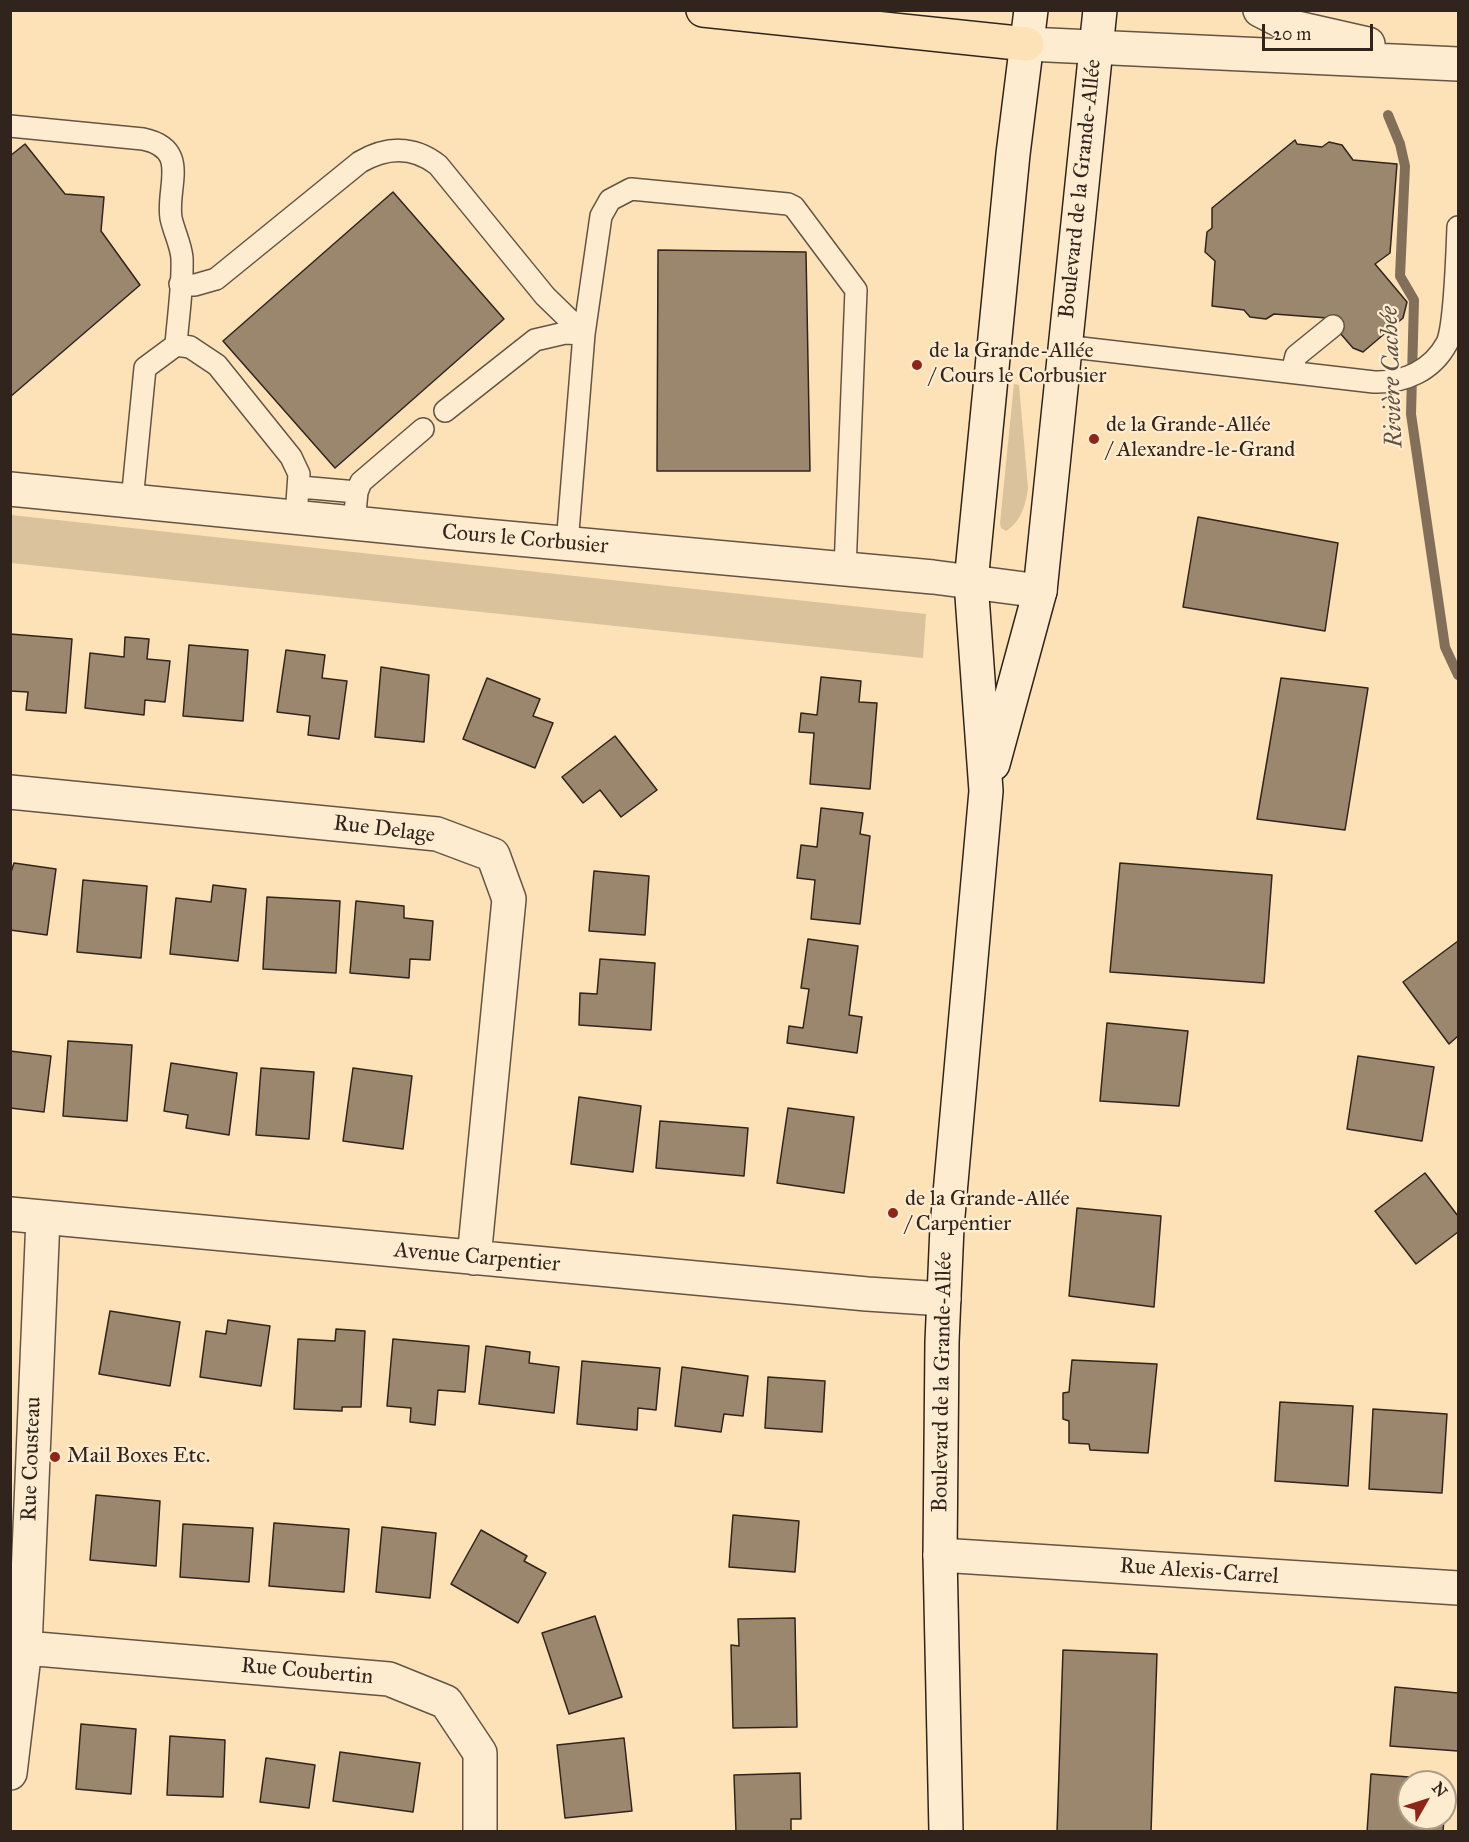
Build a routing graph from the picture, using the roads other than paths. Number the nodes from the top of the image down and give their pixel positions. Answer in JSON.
{"nodes":[{"id":1,"x":703,"y":10,"type":"edge"},
{"id":2,"x":1031,"y":10,"type":"edge"},
{"id":3,"x":1100,"y":10,"type":"edge"},
{"id":4,"x":1260,"y":10,"type":"edge"},
{"id":5,"x":1027,"y":44,"type":"junction"},
{"id":6,"x":1096,"y":48,"type":"junction"},
{"id":7,"x":1458,"y":63,"type":"edge"},
{"id":8,"x":10,"y":126,"type":"edge"},
{"id":9,"x":1458,"y":227,"type":"edge"},
{"id":10,"x":180,"y":284,"type":"junction"},
{"id":11,"x":1333,"y":326,"type":"dead end"},
{"id":12,"x":584,"y":334,"type":"junction"},
{"id":13,"x":176,"y":345,"type":"junction"},
{"id":14,"x":1064,"y":346,"type":"junction"},
{"id":15,"x":1292,"y":372,"type":"junction"},
{"id":16,"x":446,"y":411,"type":"dead end"},
{"id":17,"x":423,"y":429,"type":"dead end"},
{"id":18,"x":10,"y":489,"type":"edge"},
{"id":19,"x":132,"y":501,"type":"junction"},
{"id":20,"x":298,"y":502,"type":"junction"},
{"id":21,"x":355,"y":508,"type":"junction"},
{"id":22,"x":567,"y":544,"type":"junction"},
{"id":23,"x":845,"y":569,"type":"junction"},
{"id":24,"x":971,"y":582,"type":"junction"},
{"id":25,"x":1040,"y":591,"type":"junction"},
{"id":26,"x":986,"y":791,"type":"junction"},
{"id":27,"x":10,"y":792,"type":"edge"},
{"id":28,"x":10,"y":1214,"type":"edge"},
{"id":29,"x":43,"y":1218,"type":"junction"},
{"id":30,"x":474,"y":1258,"type":"junction"},
{"id":31,"x":944,"y":1299,"type":"junction"},
{"id":32,"x":940,"y":1555,"type":"junction"},
{"id":33,"x":1458,"y":1588,"type":"edge"},
{"id":34,"x":25,"y":1648,"type":"junction"},
{"id":35,"x":10,"y":1773,"type":"edge"},
{"id":36,"x":480,"y":1832,"type":"edge"},
{"id":37,"x":946,"y":1832,"type":"edge"}],
"edges":[{"from":1,"to":5,"type":"highway"},
{"from":2,"to":5,"type":"street","name":"Boulevard de la Grande-Allée"},
{"from":3,"to":6,"type":"street","name":"Boulevard de la Grande-Allée"},
{"from":4,"to":7,"type":"street"},
{"from":5,"to":6,"type":"street"},
{"from":5,"to":24,"type":"street","name":"Boulevard de la Grande-Allée"},
{"from":6,"to":7,"type":"street"},
{"from":6,"to":14,"type":"street","name":"Boulevard de la Grande-Allée"},
{"from":8,"to":10,"type":"lane"},
{"from":9,"to":15,"type":"lane"},
{"from":10,"to":12,"type":"lane"},
{"from":10,"to":13,"type":"lane"},
{"from":11,"to":15,"type":"lane"},
{"from":12,"to":16,"type":"lane"},
{"from":12,"to":22,"type":"lane"},
{"from":12,"to":23,"type":"lane"},
{"from":13,"to":19,"type":"lane"},
{"from":13,"to":20,"type":"lane"},
{"from":14,"to":15,"type":"lane"},
{"from":14,"to":25,"type":"street","name":"Boulevard de la Grande-Allée"},
{"from":17,"to":21,"type":"lane"},
{"from":18,"to":19,"type":"street","name":"Cours le Corbusier"},
{"from":19,"to":20,"type":"street","name":"Cours le Corbusier"},
{"from":20,"to":21,"type":"street","name":"Cours le Corbusier"},
{"from":21,"to":22,"type":"street","name":"Cours le Corbusier"},
{"from":22,"to":23,"type":"street","name":"Cours le Corbusier"},
{"from":23,"to":24,"type":"street","name":"Cours le Corbusier"},
{"from":24,"to":25,"type":"street","name":"Cours le Corbusier"},
{"from":24,"to":26,"type":"street","name":"Boulevard de la Grande-Allée"},
{"from":25,"to":26,"type":"street","name":"Boulevard de la Grande-Allée"},
{"from":26,"to":31,"type":"street","name":"Boulevard de la Grande-Allée"},
{"from":27,"to":30,"type":"street","name":"Rue Delage"},
{"from":28,"to":29,"type":"street","name":"Avenue Carpentier"},
{"from":29,"to":30,"type":"street","name":"Avenue Carpentier"},
{"from":29,"to":34,"type":"street","name":"Rue Cousteau"},
{"from":30,"to":31,"type":"street","name":"Avenue Carpentier"},
{"from":31,"to":32,"type":"street","name":"Boulevard de la Grande-Allée"},
{"from":32,"to":33,"type":"street","name":"Rue Alexis-Carrel"},
{"from":32,"to":37,"type":"street","name":"Boulevard de la Grande-Allée"},
{"from":34,"to":35,"type":"street","name":"Rue Cousteau"},
{"from":34,"to":36,"type":"street","name":"Rue Coubertin"}]}
